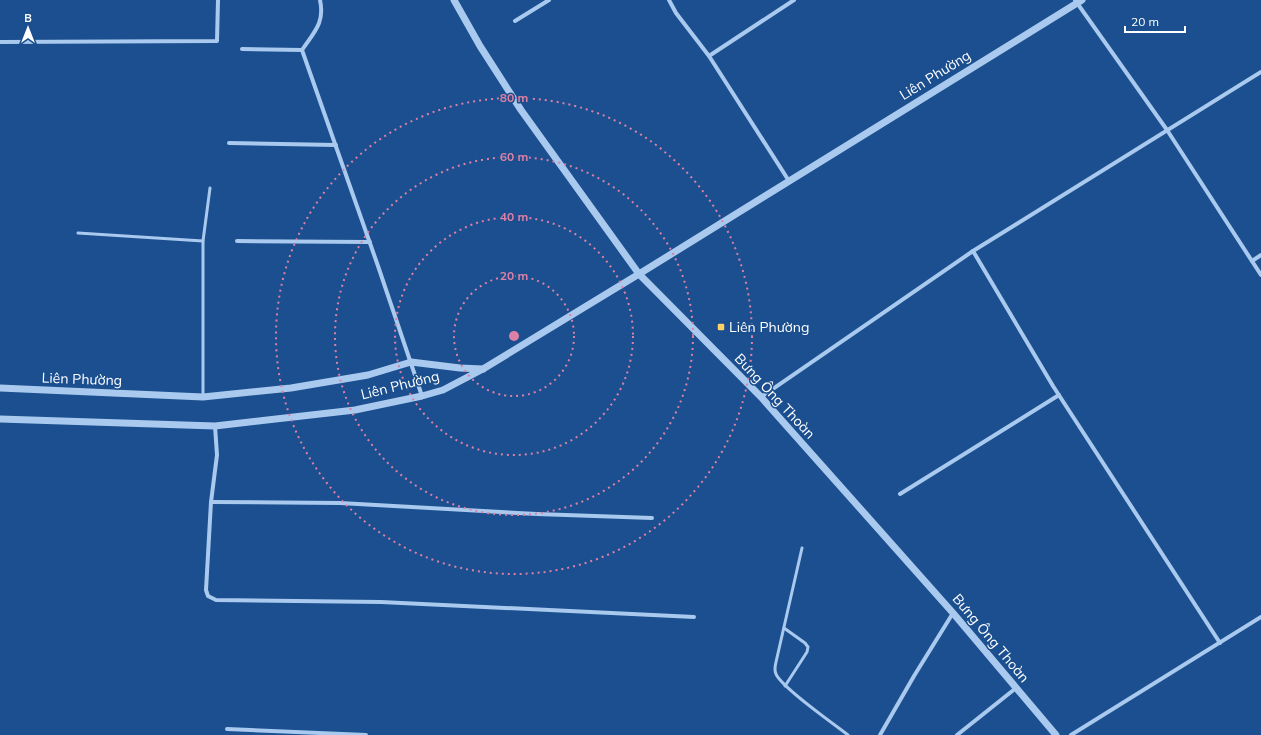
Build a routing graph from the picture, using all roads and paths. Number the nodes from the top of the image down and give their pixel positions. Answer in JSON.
{"nodes":[{"id":1,"x":218,"y":0,"type":"edge"},
{"id":2,"x":320,"y":0,"type":"edge"},
{"id":3,"x":454,"y":0,"type":"edge"},
{"id":4,"x":549,"y":0,"type":"edge"},
{"id":5,"x":669,"y":0,"type":"edge"},
{"id":6,"x":794,"y":0,"type":"edge"},
{"id":7,"x":1078,"y":1,"type":"edge"},
{"id":8,"x":515,"y":21,"type":"dead end"},
{"id":9,"x":0,"y":42,"type":"edge"},
{"id":10,"x":242,"y":49,"type":"dead end"},
{"id":11,"x":302,"y":50,"type":"junction"},
{"id":12,"x":709,"y":56,"type":"junction"},
{"id":13,"x":1261,"y":72,"type":"edge"},
{"id":14,"x":1167,"y":130,"type":"junction"},
{"id":15,"x":229,"y":143,"type":"dead end"},
{"id":16,"x":336,"y":145,"type":"junction"},
{"id":17,"x":790,"y":181,"type":"junction"},
{"id":18,"x":210,"y":188,"type":"dead end"},
{"id":19,"x":78,"y":233,"type":"dead end"},
{"id":20,"x":237,"y":240,"type":"dead end"},
{"id":21,"x":203,"y":241,"type":"junction"},
{"id":22,"x":370,"y":242,"type":"junction"},
{"id":23,"x":973,"y":251,"type":"junction"},
{"id":24,"x":1261,"y":256,"type":"edge"},
{"id":25,"x":1252,"y":261,"type":"junction"},
{"id":26,"x":639,"y":274,"type":"junction"},
{"id":27,"x":1261,"y":275,"type":"edge"},
{"id":28,"x":411,"y":362,"type":"junction"},
{"id":29,"x":483,"y":369,"type":"junction"},
{"id":30,"x":0,"y":388,"type":"edge"},
{"id":31,"x":1059,"y":395,"type":"junction"},
{"id":32,"x":422,"y":396,"type":"junction"},
{"id":33,"x":203,"y":397,"type":"junction"},
{"id":34,"x":761,"y":397,"type":"junction"},
{"id":35,"x":0,"y":420,"type":"edge"},
{"id":36,"x":214,"y":426,"type":"junction"},
{"id":37,"x":900,"y":494,"type":"dead end"},
{"id":38,"x":211,"y":502,"type":"junction"},
{"id":39,"x":652,"y":518,"type":"dead end"},
{"id":40,"x":802,"y":548,"type":"dead end"},
{"id":41,"x":953,"y":613,"type":"junction"},
{"id":42,"x":694,"y":617,"type":"dead end"},
{"id":43,"x":1261,"y":618,"type":"edge"},
{"id":44,"x":784,"y":628,"type":"junction"},
{"id":45,"x":1220,"y":643,"type":"junction"},
{"id":46,"x":785,"y":686,"type":"junction"},
{"id":47,"x":1016,"y":688,"type":"junction"},
{"id":48,"x":227,"y":730,"type":"dead end"},
{"id":49,"x":366,"y":735,"type":"edge"},
{"id":50,"x":848,"y":735,"type":"edge"},
{"id":51,"x":880,"y":735,"type":"edge"},
{"id":52,"x":956,"y":735,"type":"edge"},
{"id":53,"x":1056,"y":735,"type":"edge"},
{"id":54,"x":1071,"y":735,"type":"edge"}],
"edges":[{"from":1,"to":9,"type":"street"},
{"from":2,"to":11,"type":"street"},
{"from":3,"to":26,"type":"street","name":"Bưng Ông Thoàn"},
{"from":4,"to":8,"type":"street"},
{"from":5,"to":12,"type":"street"},
{"from":6,"to":12,"type":"street"},
{"from":7,"to":14,"type":"street"},
{"from":7,"to":17,"type":"street","name":"Liên Phường"},
{"from":10,"to":11,"type":"street"},
{"from":11,"to":16,"type":"street"},
{"from":12,"to":17,"type":"street"},
{"from":13,"to":14,"type":"street"},
{"from":14,"to":23,"type":"street"},
{"from":14,"to":25,"type":"street"},
{"from":15,"to":16,"type":"street"},
{"from":16,"to":22,"type":"street"},
{"from":17,"to":26,"type":"street","name":"Liên Phường"},
{"from":18,"to":21,"type":"lane"},
{"from":19,"to":21,"type":"lane"},
{"from":20,"to":22,"type":"street"},
{"from":21,"to":33,"type":"lane"},
{"from":22,"to":28,"type":"street"},
{"from":23,"to":31,"type":"street"},
{"from":23,"to":34,"type":"street"},
{"from":24,"to":25,"type":"street"},
{"from":25,"to":27,"type":"street"},
{"from":26,"to":29,"type":"street","name":"Liên Phường"},
{"from":26,"to":34,"type":"street","name":"Bưng Ông Thoàn"},
{"from":28,"to":29,"type":"street","name":"Liên Phường"},
{"from":28,"to":32,"type":"street"},
{"from":28,"to":33,"type":"street","name":"Liên Phường"},
{"from":29,"to":32,"type":"street","name":"Liên Phường"},
{"from":30,"to":33,"type":"street","name":"Liên Phường"},
{"from":31,"to":37,"type":"street"},
{"from":31,"to":45,"type":"street"},
{"from":32,"to":36,"type":"street","name":"Liên Phường"},
{"from":34,"to":41,"type":"street","name":"Bưng Ông Thoàn"},
{"from":35,"to":36,"type":"street","name":"Liên Phường"},
{"from":36,"to":38,"type":"street"},
{"from":38,"to":39,"type":"street"},
{"from":38,"to":42,"type":"street"},
{"from":40,"to":44,"type":"lane"},
{"from":41,"to":47,"type":"street","name":"Bưng Ông Thoàn"},
{"from":41,"to":51,"type":"street"},
{"from":43,"to":45,"type":"street"},
{"from":44,"to":46,"type":"lane"},
{"from":44,"to":46,"type":"lane"},
{"from":45,"to":54,"type":"street"},
{"from":46,"to":50,"type":"lane"},
{"from":47,"to":52,"type":"street"},
{"from":47,"to":53,"type":"street","name":"Bưng Ông Thoàn"},
{"from":48,"to":49,"type":"street"}]}
